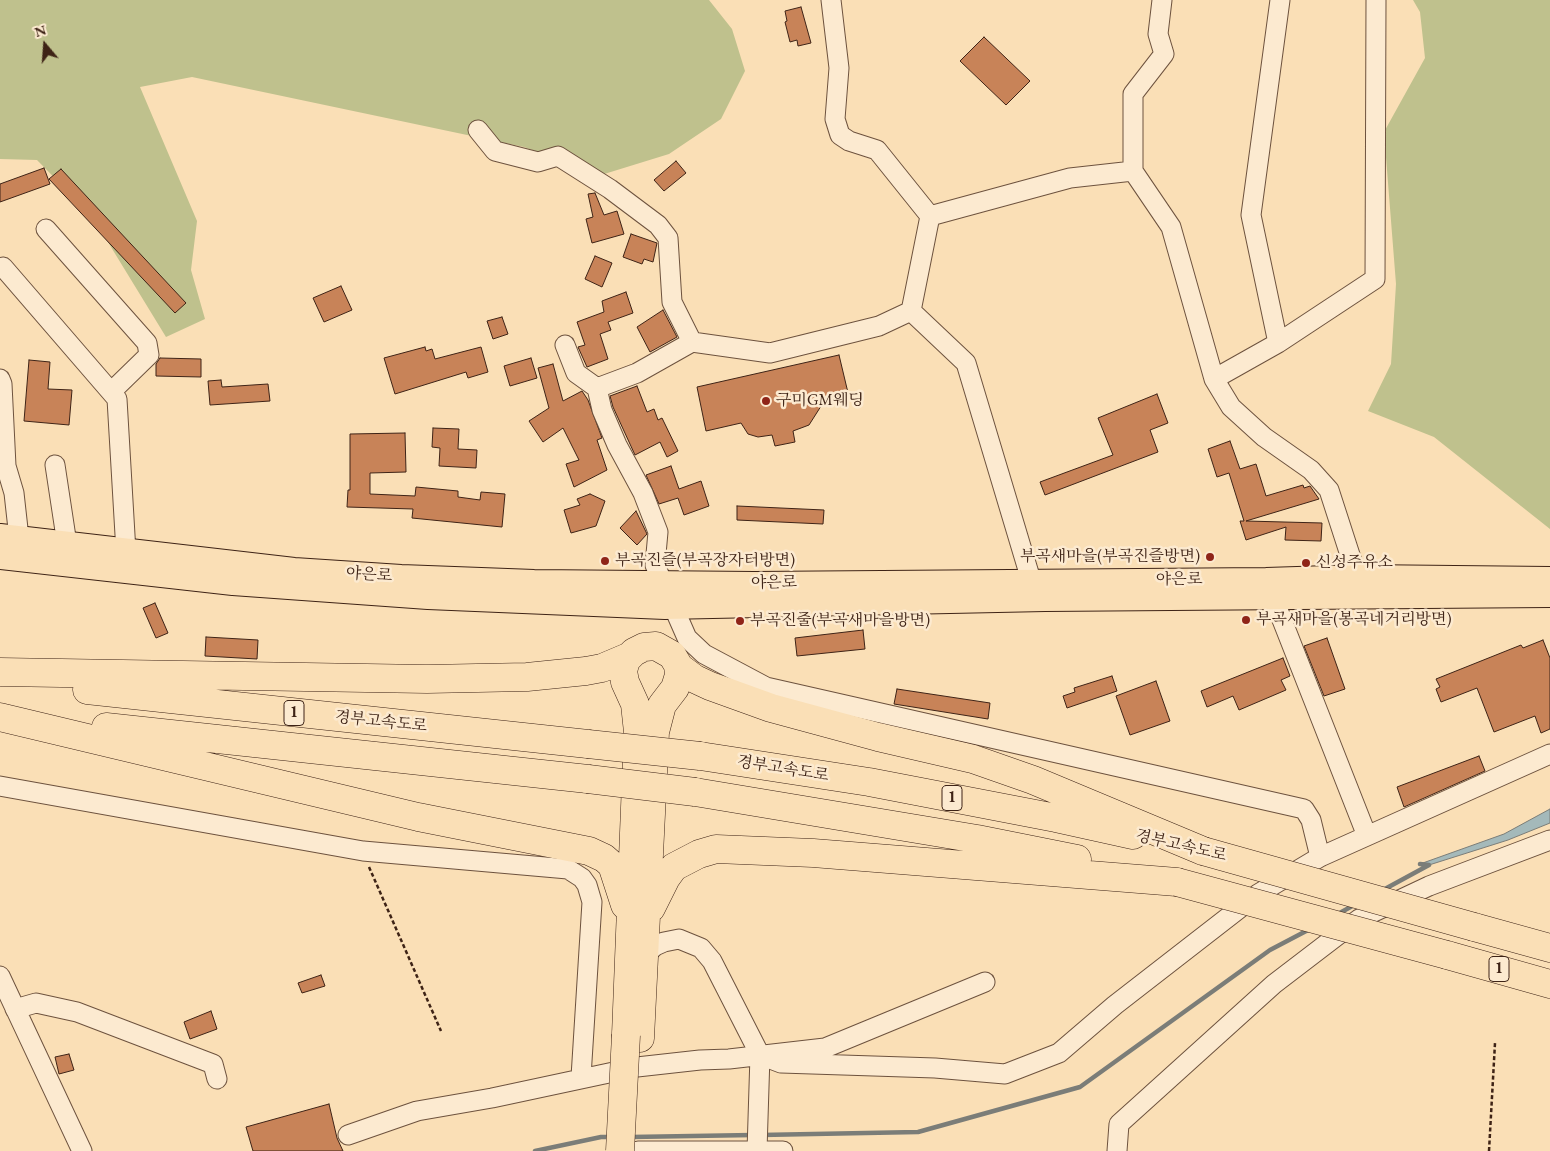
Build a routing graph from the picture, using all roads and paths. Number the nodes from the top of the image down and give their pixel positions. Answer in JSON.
{"nodes":[{"id":1,"x":831,"y":0,"type":"edge"},
{"id":2,"x":1162,"y":0,"type":"edge"},
{"id":3,"x":1280,"y":0,"type":"edge"},
{"id":4,"x":1376,"y":0,"type":"edge"},
{"id":5,"x":478,"y":130,"type":"dead end"},
{"id":6,"x":1133,"y":171,"type":"junction"},
{"id":7,"x":930,"y":216,"type":"junction"},
{"id":8,"x":46,"y":229,"type":"dead end"},
{"id":9,"x":3,"y":266,"type":"dead end"},
{"id":10,"x":911,"y":311,"type":"junction"},
{"id":11,"x":692,"y":342,"type":"junction"},
{"id":12,"x":1278,"y":343,"type":"junction"},
{"id":13,"x":565,"y":345,"type":"dead end"},
{"id":14,"x":0,"y":379,"type":"edge"},
{"id":15,"x":1214,"y":379,"type":"junction"},
{"id":16,"x":597,"y":388,"type":"junction"},
{"id":17,"x":111,"y":392,"type":"junction"},
{"id":18,"x":55,"y":465,"type":"dead end"},
{"id":19,"x":3,"y":467,"type":"edge"},
{"id":20,"x":9,"y":537,"type":"edge"},
{"id":21,"x":67,"y":544,"type":"junction"},
{"id":22,"x":126,"y":552,"type":"junction"},
{"id":23,"x":0,"y":556,"type":"edge"},
{"id":24,"x":1550,"y":579,"type":"edge"},
{"id":25,"x":1031,"y":580,"type":"junction"},
{"id":26,"x":664,"y":583,"type":"junction"},
{"id":27,"x":1360,"y":587,"type":"junction"},
{"id":28,"x":1550,"y":595,"type":"edge"},
{"id":29,"x":1273,"y":598,"type":"junction"},
{"id":30,"x":675,"y":607,"type":"junction"},
{"id":31,"x":628,"y":657,"type":"junction"},
{"id":32,"x":679,"y":667,"type":"junction"},
{"id":33,"x":0,"y":672,"type":"edge"},
{"id":34,"x":0,"y":681,"type":"edge"},
{"id":35,"x":630,"y":692,"type":"junction"},
{"id":36,"x":667,"y":696,"type":"junction"},
{"id":37,"x":0,"y":716,"type":"edge"},
{"id":38,"x":1550,"y":754,"type":"edge"},
{"id":39,"x":0,"y":786,"type":"edge"},
{"id":40,"x":1367,"y":836,"type":"junction"},
{"id":41,"x":1550,"y":840,"type":"edge"},
{"id":42,"x":1203,"y":851,"type":"junction"},
{"id":43,"x":363,"y":852,"type":"junction"},
{"id":44,"x":1320,"y":857,"type":"junction"},
{"id":45,"x":1177,"y":882,"type":"junction"},
{"id":46,"x":640,"y":937,"type":"junction"},
{"id":47,"x":1550,"y":948,"type":"edge"},
{"id":48,"x":0,"y":976,"type":"edge"},
{"id":49,"x":985,"y":982,"type":"dead end"},
{"id":50,"x":1550,"y":984,"type":"edge"},
{"id":51,"x":15,"y":1009,"type":"junction"},
{"id":52,"x":442,"y":1031,"type":"dead end"},
{"id":53,"x":633,"y":1037,"type":"junction"},
{"id":54,"x":1495,"y":1043,"type":"dead end"},
{"id":55,"x":760,"y":1055,"type":"junction"},
{"id":56,"x":217,"y":1078,"type":"dead end"},
{"id":57,"x":581,"y":1078,"type":"junction"},
{"id":58,"x":348,"y":1135,"type":"dead end"},
{"id":59,"x":82,"y":1151,"type":"edge"},
{"id":60,"x":620,"y":1151,"type":"edge"},
{"id":61,"x":633,"y":1151,"type":"edge"},
{"id":62,"x":638,"y":1151,"type":"edge"},
{"id":63,"x":757,"y":1151,"type":"edge"},
{"id":64,"x":783,"y":1151,"type":"edge"},
{"id":65,"x":1117,"y":1151,"type":"edge"},
{"id":66,"x":1489,"y":1151,"type":"edge"}],
"edges":[{"from":1,"to":7,"type":"street"},
{"from":2,"to":6,"type":"street"},
{"from":3,"to":12,"type":"street"},
{"from":4,"to":12,"type":"street"},
{"from":5,"to":11,"type":"street"},
{"from":6,"to":7,"type":"street"},
{"from":6,"to":15,"type":"street"},
{"from":7,"to":10,"type":"street"},
{"from":8,"to":17,"type":"street"},
{"from":9,"to":17,"type":"street"},
{"from":10,"to":11,"type":"street"},
{"from":10,"to":25,"type":"street"},
{"from":11,"to":16,"type":"street"},
{"from":12,"to":15,"type":"street"},
{"from":13,"to":16,"type":"street"},
{"from":14,"to":19,"type":"street"},
{"from":15,"to":27,"type":"street"},
{"from":16,"to":26,"type":"street"},
{"from":17,"to":22,"type":"street"},
{"from":18,"to":21,"type":"street"},
{"from":19,"to":20,"type":"street"},
{"from":20,"to":21,"type":"main road","name":"야은로"},
{"from":21,"to":22,"type":"main road","name":"야은로"},
{"from":22,"to":26,"type":"main road","name":"야은로"},
{"from":23,"to":30,"type":"main road","name":"야은로"},
{"from":24,"to":27,"type":"main road","name":"야은로"},
{"from":25,"to":26,"type":"main road","name":"야은로"},
{"from":25,"to":27,"type":"main road","name":"야은로"},
{"from":26,"to":30,"type":"street"},
{"from":27,"to":28,"type":"main road","name":"야은로"},
{"from":27,"to":29,"type":"main road","name":"야은로"},
{"from":29,"to":30,"type":"main road","name":"야은로"},
{"from":29,"to":40,"type":"street"},
{"from":30,"to":44,"type":"street"},
{"from":31,"to":32,"type":"highway"},
{"from":31,"to":33,"type":"highway"},
{"from":31,"to":35,"type":"highway"},
{"from":32,"to":36,"type":"highway"},
{"from":32,"to":42,"type":"highway"},
{"from":34,"to":42,"type":"highway","name":"경부고속도로","number":"1","bridge":true},
{"from":35,"to":36,"type":"street"},
{"from":35,"to":46,"type":"highway"},
{"from":36,"to":46,"type":"highway"},
{"from":37,"to":45,"type":"highway","number":"1","bridge":true},
{"from":37,"to":46,"type":"highway"},
{"from":38,"to":40,"type":"street"},
{"from":39,"to":43,"type":"street"},
{"from":40,"to":44,"type":"street"},
{"from":41,"to":65,"type":"street"},
{"from":42,"to":47,"type":"highway","name":"경부고속도로","number":"1","bridge":true},
{"from":43,"to":52,"type":"path"},
{"from":43,"to":57,"type":"street"},
{"from":44,"to":55,"type":"street"},
{"from":45,"to":46,"type":"highway"},
{"from":45,"to":50,"type":"highway","number":"1","bridge":true},
{"from":46,"to":53,"type":"highway"},
{"from":46,"to":55,"type":"street"},
{"from":48,"to":51,"type":"street"},
{"from":49,"to":55,"type":"street"},
{"from":51,"to":56,"type":"street"},
{"from":51,"to":59,"type":"street"},
{"from":53,"to":60,"type":"highway","bridge":true},
{"from":53,"to":61,"type":"highway"},
{"from":54,"to":66,"type":"path"},
{"from":55,"to":57,"type":"street"},
{"from":55,"to":63,"type":"street"},
{"from":57,"to":58,"type":"street"},
{"from":62,"to":63,"type":"street"},
{"from":63,"to":64,"type":"street"}]}
